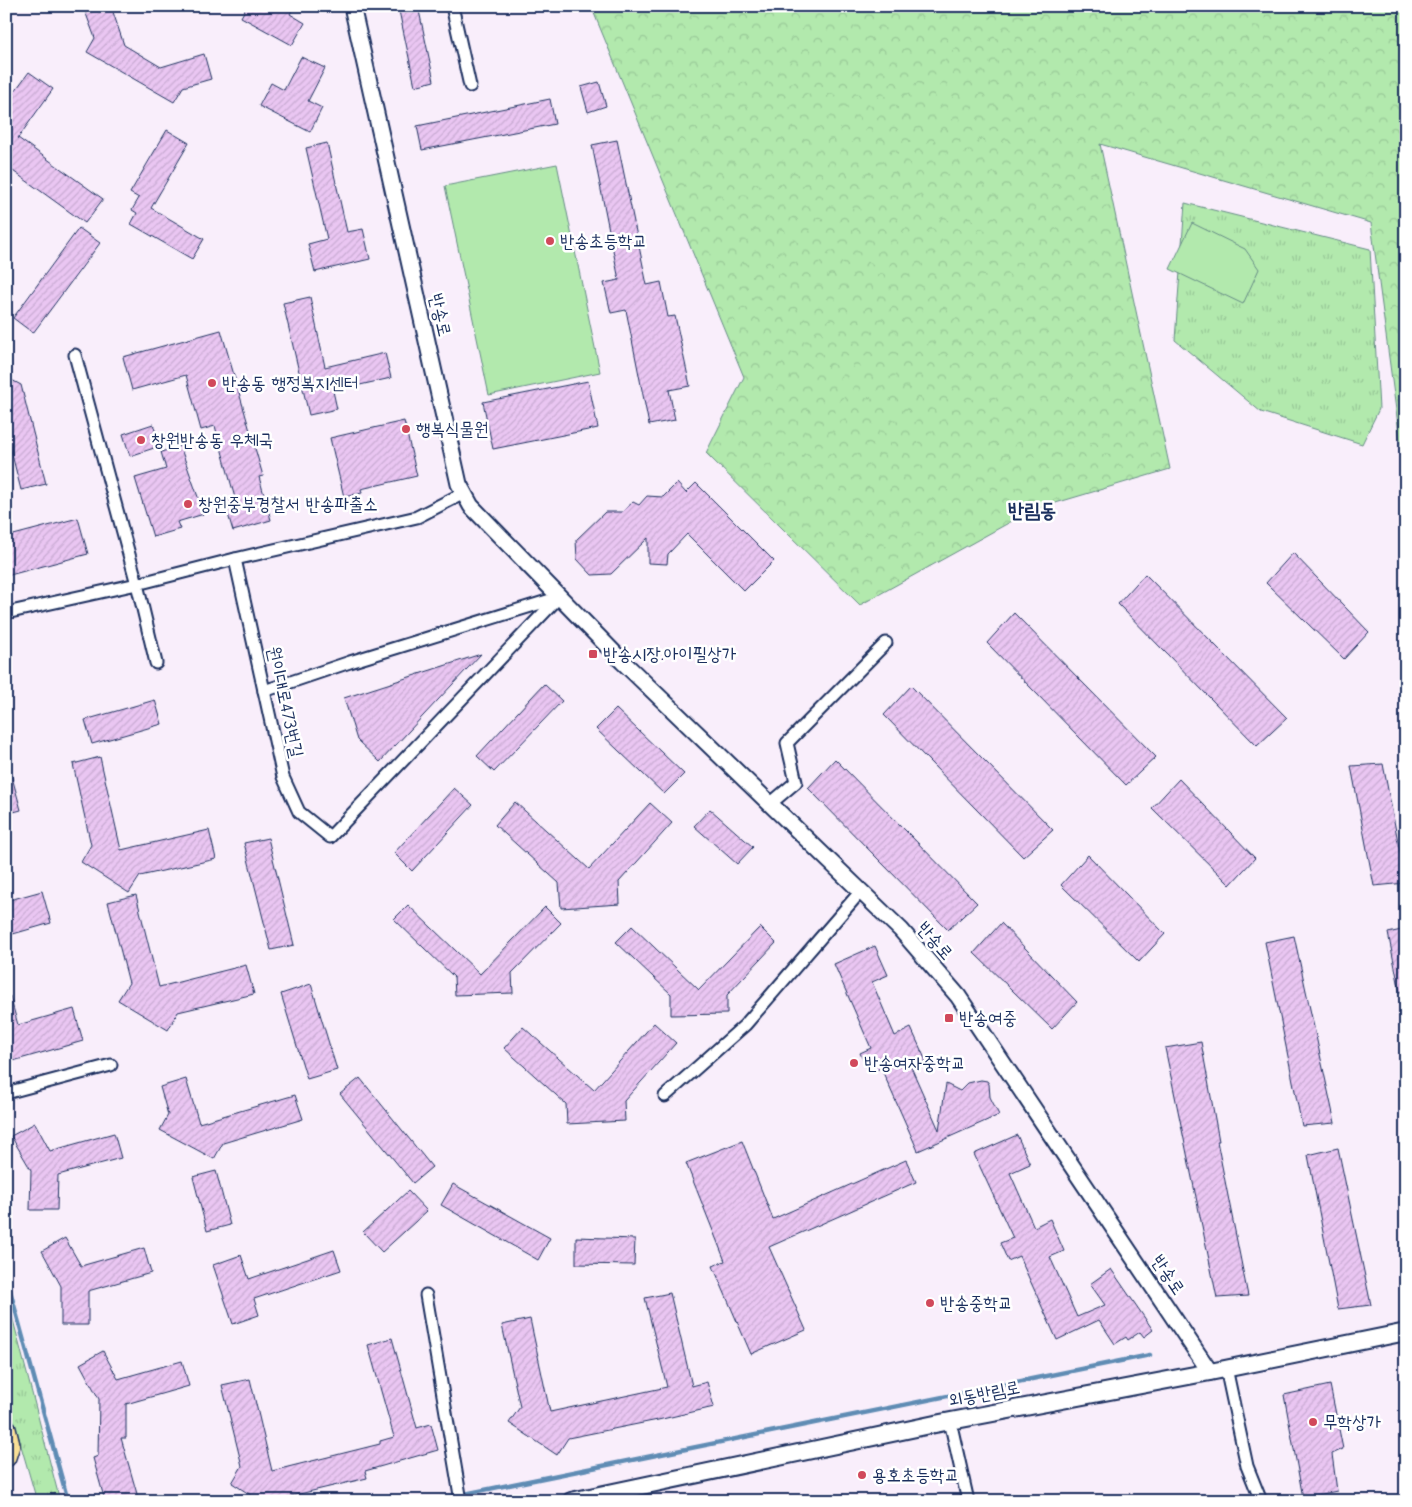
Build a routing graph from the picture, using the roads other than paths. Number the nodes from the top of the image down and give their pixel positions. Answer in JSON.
{"nodes":[{"id":1,"x":352,"y":6,"type":"edge"},
{"id":2,"x":452,"y":6,"type":"edge"},
{"id":3,"x":470,"y":86,"type":"dead end"},
{"id":4,"x":75,"y":355,"type":"dead end"},
{"id":5,"x":464,"y":493,"type":"junction"},
{"id":6,"x":235,"y":559,"type":"junction"},
{"id":7,"x":137,"y":584,"type":"junction"},
{"id":8,"x":559,"y":597,"type":"junction"},
{"id":9,"x":6,"y":613,"type":"edge"},
{"id":10,"x":886,"y":643,"type":"dead end"},
{"id":11,"x":156,"y":663,"type":"dead end"},
{"id":12,"x":264,"y":691,"type":"junction"},
{"id":13,"x":770,"y":804,"type":"junction"},
{"id":14,"x":860,"y":891,"type":"junction"},
{"id":15,"x":111,"y":1065,"type":"dead end"},
{"id":16,"x":6,"y":1093,"type":"edge"},
{"id":17,"x":665,"y":1096,"type":"dead end"},
{"id":18,"x":426,"y":1295,"type":"dead end"},
{"id":19,"x":1406,"y":1332,"type":"edge"},
{"id":20,"x":1218,"y":1370,"type":"junction"},
{"id":21,"x":950,"y":1421,"type":"junction"},
{"id":22,"x":6,"y":1429,"type":"edge"},
{"id":23,"x":6,"y":1458,"type":"edge"},
{"id":24,"x":461,"y":1501,"type":"edge"},
{"id":25,"x":571,"y":1501,"type":"edge"},
{"id":26,"x":968,"y":1501,"type":"edge"},
{"id":27,"x":1261,"y":1501,"type":"edge"}],
"edges":[{"from":1,"to":5,"type":"street","name":"반송로"},
{"from":2,"to":3,"type":"street"},
{"from":4,"to":7,"type":"street"},
{"from":5,"to":6,"type":"street"},
{"from":5,"to":8,"type":"street","name":"반송로"},
{"from":6,"to":7,"type":"street"},
{"from":6,"to":12,"type":"street","name":"원이대로473번길"},
{"from":7,"to":9,"type":"street"},
{"from":7,"to":11,"type":"street"},
{"from":8,"to":12,"type":"street"},
{"from":8,"to":12,"type":"street","name":"원이대로473번길"},
{"from":8,"to":13,"type":"street","name":"반송로"},
{"from":10,"to":13,"type":"street"},
{"from":13,"to":14,"type":"street","name":"반송로"},
{"from":14,"to":17,"type":"street"},
{"from":14,"to":20,"type":"street","name":"반송로"},
{"from":15,"to":16,"type":"street"},
{"from":18,"to":24,"type":"street"},
{"from":19,"to":20,"type":"main road","name":"외동반림로"},
{"from":20,"to":21,"type":"main road","name":"외동반림로"},
{"from":20,"to":27,"type":"street"},
{"from":21,"to":25,"type":"main road","name":"외동반림로"},
{"from":21,"to":26,"type":"street"},
{"from":22,"to":23,"type":"main road"}]}
